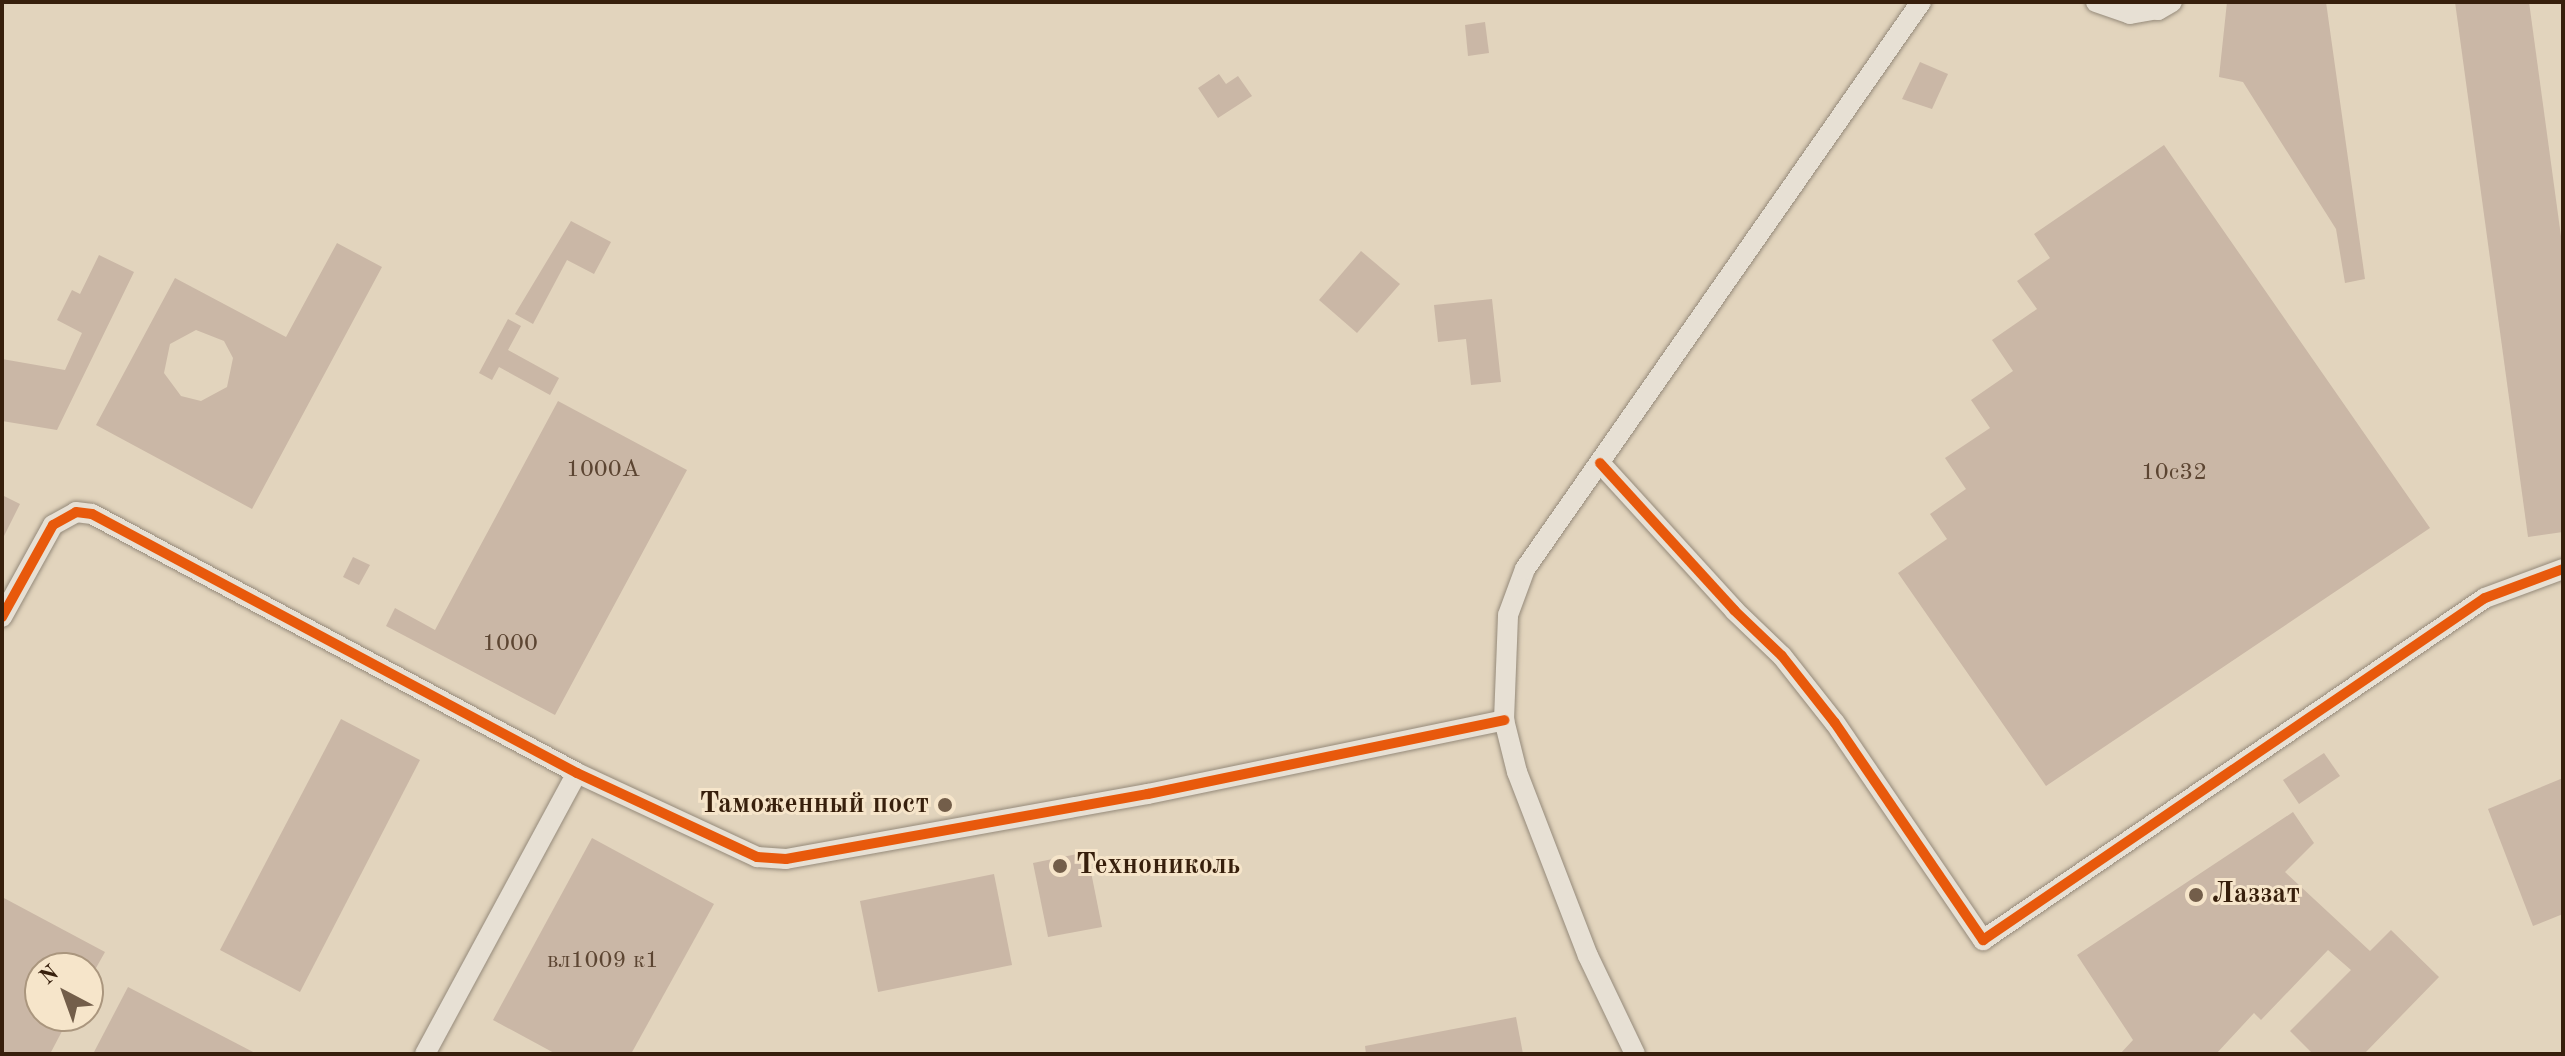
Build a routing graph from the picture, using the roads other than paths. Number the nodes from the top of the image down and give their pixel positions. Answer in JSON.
{"nodes":[{"id":1,"x":1921,"y":2,"type":"edge"},
{"id":2,"x":2096,"y":2,"type":"edge"},
{"id":3,"x":2130,"y":2,"type":"edge"},
{"id":4,"x":2172,"y":2,"type":"edge"},
{"id":5,"x":2153,"y":10,"type":"junction"},
{"id":6,"x":1600,"y":463,"type":"junction"},
{"id":7,"x":2563,"y":569,"type":"edge"},
{"id":8,"x":2,"y":617,"type":"edge"},
{"id":9,"x":1504,"y":720,"type":"junction"},
{"id":10,"x":577,"y":773,"type":"junction"},
{"id":11,"x":425,"y":1054,"type":"edge"},
{"id":12,"x":1635,"y":1054,"type":"edge"}],
"edges":[{"from":1,"to":6,"type":"street"},
{"from":2,"to":5,"type":"street"},
{"from":3,"to":5,"type":"street"},
{"from":4,"to":5,"type":"street"},
{"from":6,"to":7,"type":"street"},
{"from":6,"to":9,"type":"street"},
{"from":8,"to":10,"type":"street"},
{"from":9,"to":10,"type":"street"},
{"from":9,"to":12,"type":"street"},
{"from":10,"to":11,"type":"street"}]}
